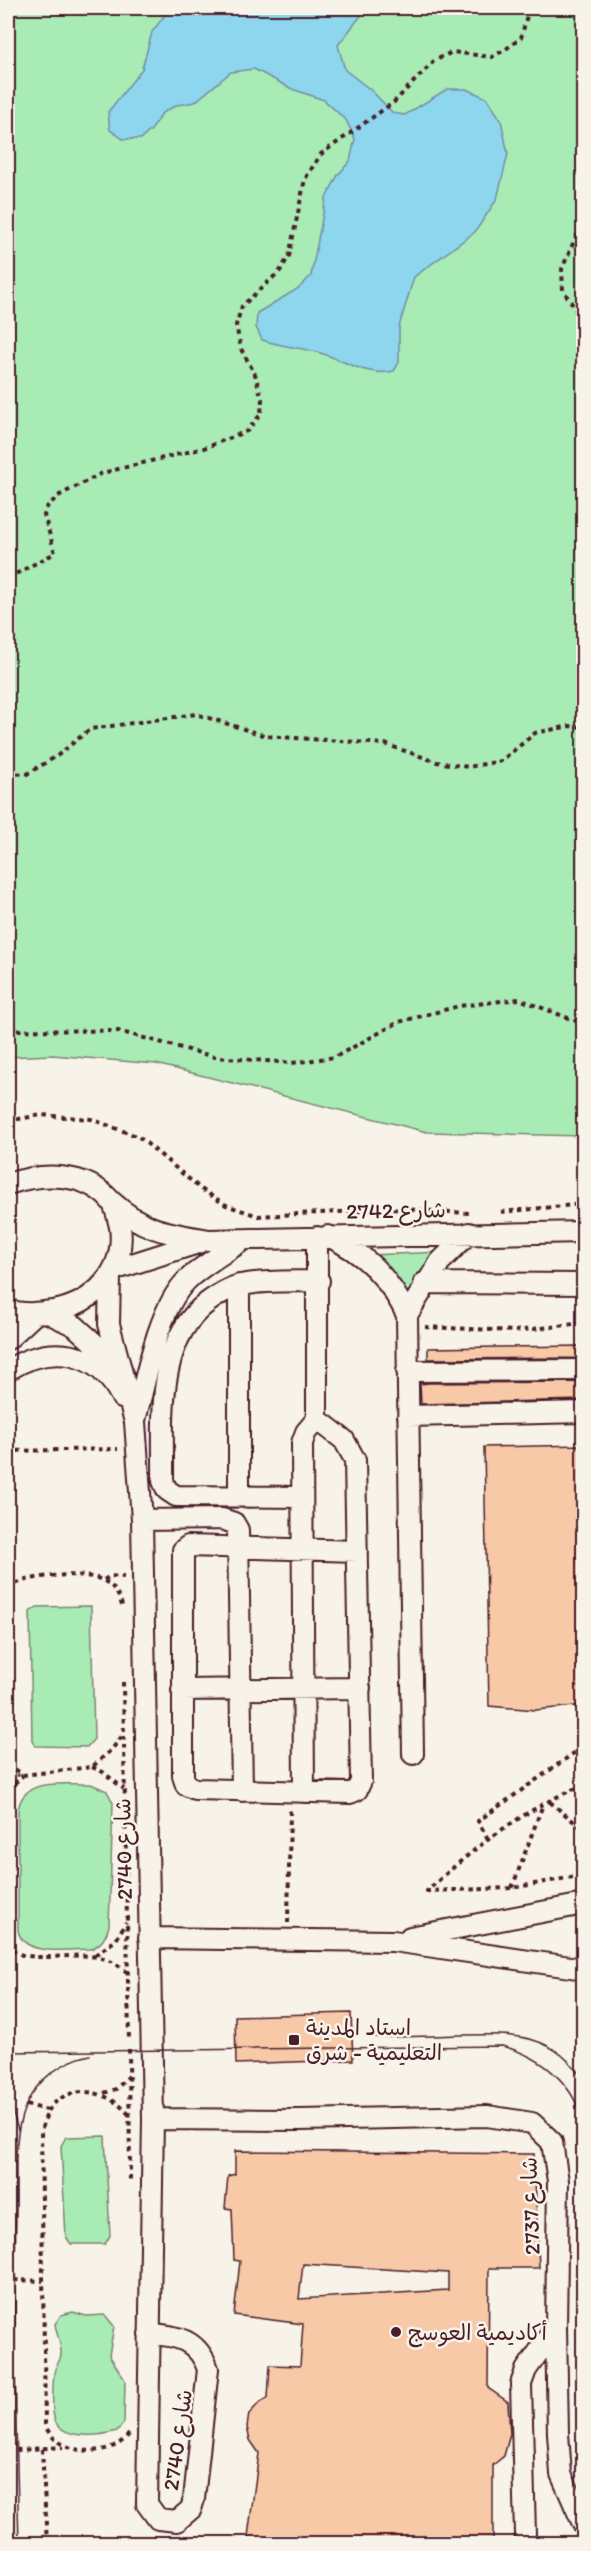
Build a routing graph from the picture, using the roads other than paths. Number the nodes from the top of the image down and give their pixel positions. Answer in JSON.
{"nodes":[{"id":1,"x":8,"y":1184,"type":"edge"},
{"id":2,"x":112,"y":1202,"type":"junction"},
{"id":3,"x":584,"y":1232,"type":"edge"},
{"id":4,"x":469,"y":1233,"type":"junction"},
{"id":5,"x":323,"y":1236,"type":"junction"},
{"id":6,"x":209,"y":1239,"type":"junction"},
{"id":7,"x":243,"y":1240,"type":"junction"},
{"id":8,"x":111,"y":1273,"type":"junction"},
{"id":9,"x":319,"y":1281,"type":"junction"},
{"id":10,"x":424,"y":1283,"type":"junction"},
{"id":11,"x":584,"y":1284,"type":"edge"},
{"id":12,"x":239,"y":1285,"type":"junction"},
{"id":13,"x":8,"y":1310,"type":"edge"},
{"id":14,"x":40,"y":1313,"type":"junction"},
{"id":15,"x":407,"y":1319,"type":"junction"},
{"id":16,"x":8,"y":1339,"type":"edge"},
{"id":17,"x":119,"y":1366,"type":"junction"},
{"id":18,"x":8,"y":1370,"type":"edge"},
{"id":19,"x":584,"y":1370,"type":"edge"},
{"id":20,"x":407,"y":1371,"type":"junction"},
{"id":21,"x":584,"y":1412,"type":"edge"},
{"id":22,"x":408,"y":1416,"type":"junction"},
{"id":23,"x":317,"y":1419,"type":"junction"},
{"id":24,"x":135,"y":1422,"type":"junction"},
{"id":25,"x":239,"y":1496,"type":"junction"},
{"id":26,"x":302,"y":1497,"type":"junction"},
{"id":27,"x":142,"y":1520,"type":"junction"},
{"id":28,"x":240,"y":1548,"type":"junction"},
{"id":29,"x":301,"y":1549,"type":"junction"},
{"id":30,"x":357,"y":1551,"type":"junction"},
{"id":31,"x":360,"y":1688,"type":"junction"},
{"id":32,"x":242,"y":1689,"type":"junction"},
{"id":33,"x":302,"y":1689,"type":"junction"},
{"id":34,"x":182,"y":1690,"type":"junction"},
{"id":35,"x":412,"y":1754,"type":"dead end"},
{"id":36,"x":242,"y":1791,"type":"junction"},
{"id":37,"x":297,"y":1792,"type":"junction"},
{"id":38,"x":584,"y":1904,"type":"edge"},
{"id":39,"x":149,"y":1938,"type":"junction"},
{"id":40,"x":393,"y":1941,"type":"junction"},
{"id":41,"x":584,"y":1969,"type":"edge"},
{"id":42,"x":153,"y":2119,"type":"junction"},
{"id":43,"x":556,"y":2327,"type":"junction"},
{"id":44,"x":149,"y":2334,"type":"junction"},
{"id":45,"x":584,"y":2526,"type":"edge"},
{"id":46,"x":525,"y":2534,"type":"dead end"}],
"edges":[{"from":1,"to":2,"type":"street","name":"شارع 2742"},
{"from":2,"to":6,"type":"street","name":"شارع 2742"},
{"from":2,"to":8,"type":"street","name":"شارع 2740"},
{"from":3,"to":4,"type":"street","name":"شارع 2742"},
{"from":4,"to":5,"type":"street","name":"شارع 2742"},
{"from":4,"to":10,"type":"street"},
{"from":5,"to":7,"type":"street","name":"شارع 2742"},
{"from":5,"to":9,"type":"street"},
{"from":5,"to":15,"type":"street"},
{"from":6,"to":7,"type":"street","name":"شارع 2742"},
{"from":6,"to":8,"type":"street","name":"شارع 2742"},
{"from":7,"to":24,"type":"street"},
{"from":8,"to":14,"type":"street"},
{"from":8,"to":17,"type":"street","name":"شارع 2740"},
{"from":9,"to":12,"type":"street"},
{"from":9,"to":23,"type":"street"},
{"from":10,"to":11,"type":"street"},
{"from":10,"to":15,"type":"street"},
{"from":12,"to":25,"type":"street"},
{"from":12,"to":25,"type":"street"},
{"from":13,"to":14,"type":"street"},
{"from":14,"to":16,"type":"street"},
{"from":14,"to":17,"type":"street"},
{"from":15,"to":20,"type":"street"},
{"from":17,"to":24,"type":"street","name":"شارع 2740"},
{"from":18,"to":24,"type":"street"},
{"from":19,"to":20,"type":"street"},
{"from":20,"to":22,"type":"street"},
{"from":21,"to":22,"type":"street"},
{"from":22,"to":35,"type":"street"},
{"from":23,"to":26,"type":"street"},
{"from":23,"to":30,"type":"street"},
{"from":24,"to":27,"type":"street","name":"شارع 2740"},
{"from":25,"to":26,"type":"street"},
{"from":26,"to":29,"type":"street"},
{"from":27,"to":28,"type":"street"},
{"from":27,"to":39,"type":"street","name":"شارع 2740"},
{"from":28,"to":29,"type":"street"},
{"from":28,"to":32,"type":"street"},
{"from":28,"to":34,"type":"street"},
{"from":29,"to":30,"type":"street"},
{"from":29,"to":33,"type":"street"},
{"from":30,"to":31,"type":"street"},
{"from":31,"to":33,"type":"street"},
{"from":31,"to":37,"type":"street"},
{"from":32,"to":33,"type":"street"},
{"from":32,"to":34,"type":"street"},
{"from":32,"to":36,"type":"street"},
{"from":33,"to":37,"type":"street"},
{"from":34,"to":36,"type":"street"},
{"from":36,"to":37,"type":"street"},
{"from":38,"to":40,"type":"street"},
{"from":39,"to":40,"type":"street"},
{"from":39,"to":42,"type":"street","name":"شارع 2740"},
{"from":40,"to":41,"type":"street"},
{"from":42,"to":43,"type":"street","name":"شارع 2737"},
{"from":42,"to":44,"type":"street","name":"شارع 2740"},
{"from":43,"to":45,"type":"street","name":"شارع 2737"},
{"from":43,"to":46,"type":"street"},
{"from":44,"to":44,"type":"street","name":"شارع 2740"}]}
